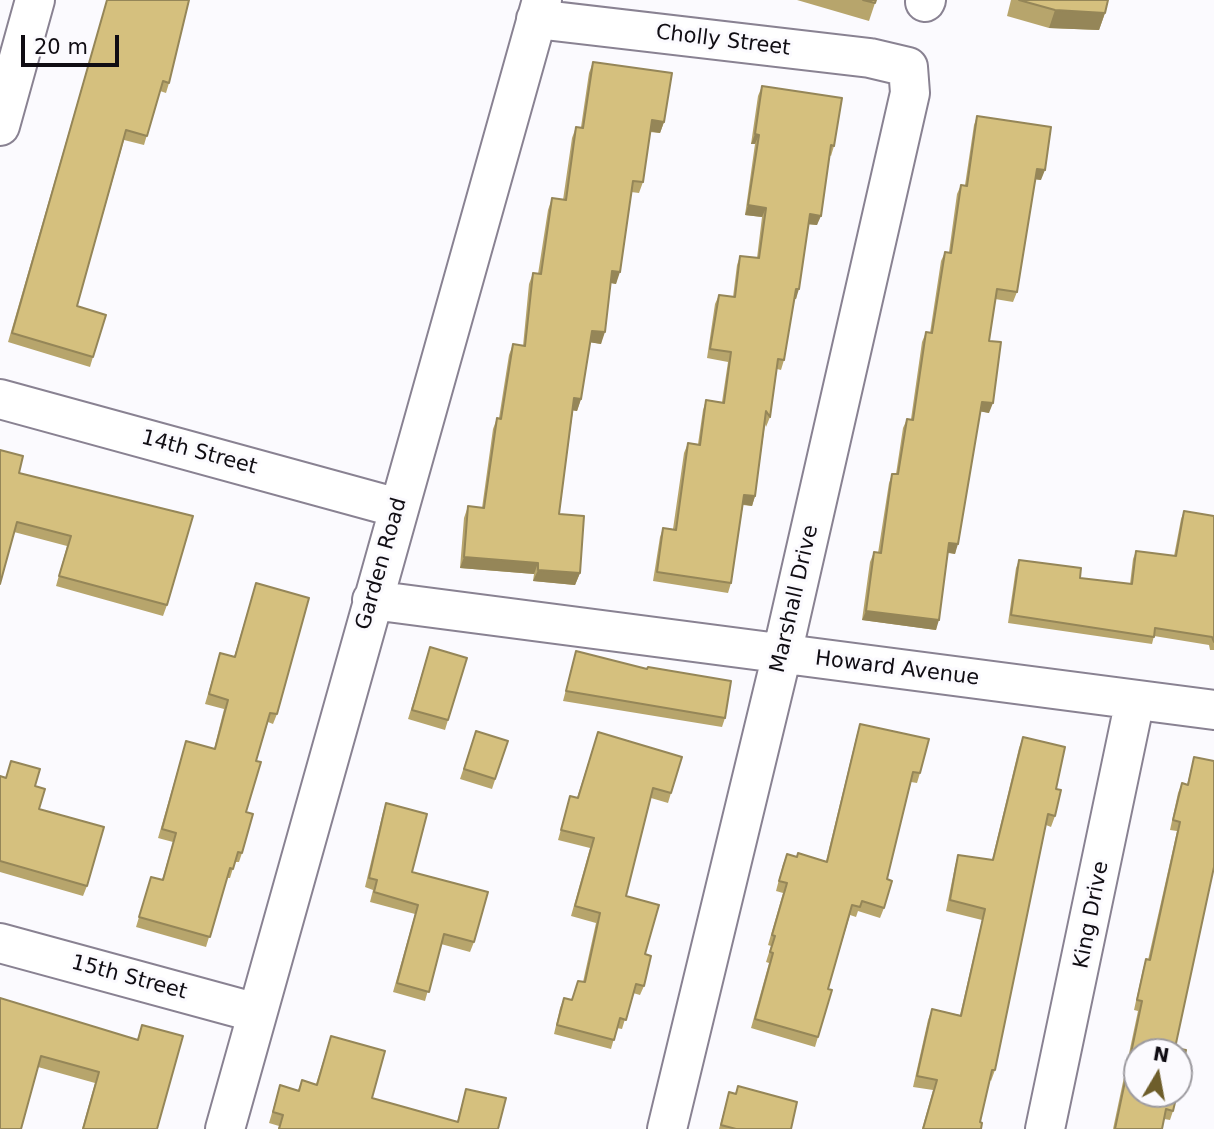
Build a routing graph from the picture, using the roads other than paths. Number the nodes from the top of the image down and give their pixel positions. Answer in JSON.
{"nodes":[{"id":1,"x":35,"y":0,"type":"edge"},
{"id":2,"x":539,"y":10,"type":"edge"},
{"id":3,"x":908,"y":67,"type":"joint"},
{"id":4,"x":0,"y":126,"type":"edge"},
{"id":5,"x":0,"y":399,"type":"edge"},
{"id":6,"x":398,"y":508,"type":"junction"},
{"id":7,"x":372,"y":600,"type":"junction"},
{"id":8,"x":782,"y":654,"type":"junction"},
{"id":9,"x":1135,"y":700,"type":"junction"},
{"id":10,"x":1214,"y":710,"type":"edge"},
{"id":11,"x":0,"y":943,"type":"edge"},
{"id":12,"x":257,"y":1013,"type":"junction"},
{"id":13,"x":225,"y":1129,"type":"edge"},
{"id":14,"x":667,"y":1129,"type":"edge"},
{"id":15,"x":1045,"y":1129,"type":"edge"}],
"edges":[{"from":1,"to":4,"type":"street"},
{"from":2,"to":3,"type":"street","name":"Cholly Street"},
{"from":2,"to":6,"type":"street","name":"Garden Road"},
{"from":3,"to":8,"type":"street","name":"Marshall Drive"},
{"from":5,"to":6,"type":"street","name":"14th Street"},
{"from":6,"to":7,"type":"street","name":"Garden Road"},
{"from":7,"to":8,"type":"street","name":"Howard Avenue"},
{"from":7,"to":12,"type":"street","name":"Garden Road"},
{"from":8,"to":9,"type":"street","name":"Howard Avenue"},
{"from":8,"to":14,"type":"street","name":"Marshall Drive"},
{"from":9,"to":10,"type":"street","name":"Howard Avenue"},
{"from":9,"to":15,"type":"street","name":"King Drive"},
{"from":11,"to":12,"type":"street","name":"15th Street"},
{"from":12,"to":13,"type":"street","name":"Garden Road"}]}
